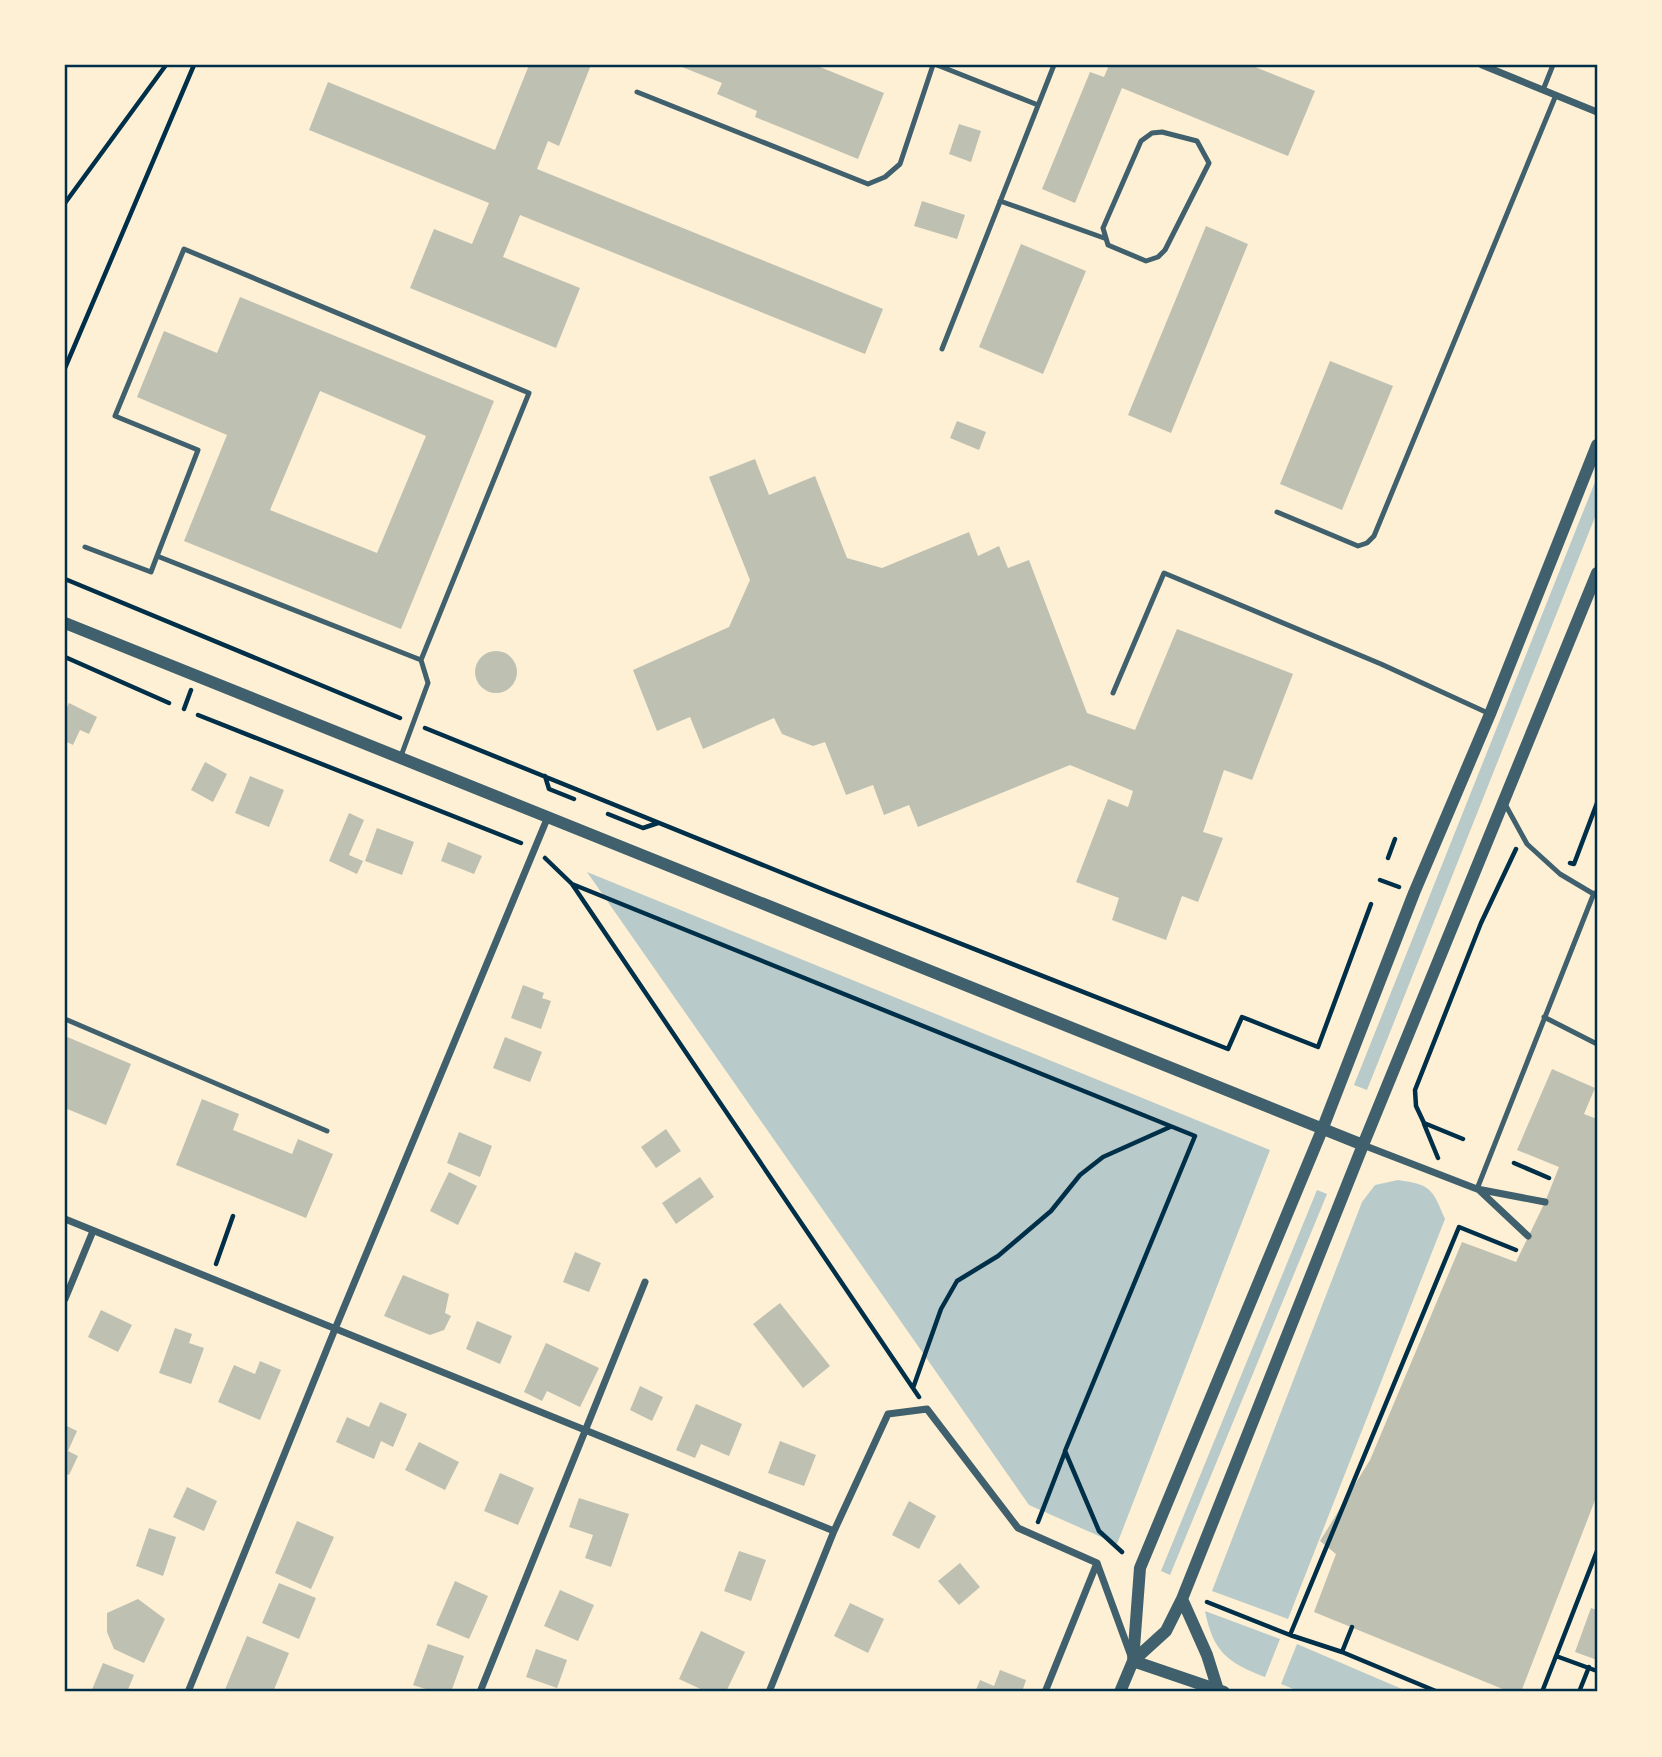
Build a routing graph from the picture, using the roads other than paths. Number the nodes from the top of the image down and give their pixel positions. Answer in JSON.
{"nodes":[{"id":1,"x":935,"y":65,"type":"edge"},
{"id":2,"x":1054,"y":65,"type":"edge"},
{"id":3,"x":1482,"y":65,"type":"edge"},
{"id":4,"x":1553,"y":65,"type":"edge"},
{"id":5,"x":1543,"y":90,"type":"junction"},
{"id":6,"x":637,"y":92,"type":"dead end"},
{"id":7,"x":1556,"y":95,"type":"junction"},
{"id":8,"x":1038,"y":105,"type":"junction"},
{"id":9,"x":1597,"y":112,"type":"edge"},
{"id":10,"x":1000,"y":201,"type":"junction"},
{"id":11,"x":1104,"y":238,"type":"junction"},
{"id":12,"x":942,"y":349,"type":"dead end"},
{"id":13,"x":1597,"y":445,"type":"edge"},
{"id":14,"x":1277,"y":512,"type":"dead end"},
{"id":15,"x":85,"y":547,"type":"dead end"},
{"id":16,"x":158,"y":556,"type":"junction"},
{"id":17,"x":1597,"y":573,"type":"edge"},
{"id":18,"x":65,"y":624,"type":"edge"},
{"id":19,"x":421,"y":660,"type":"junction"},
{"id":20,"x":1113,"y":693,"type":"dead end"},
{"id":21,"x":1490,"y":713,"type":"junction"},
{"id":22,"x":400,"y":759,"type":"junction"},
{"id":23,"x":1504,"y":802,"type":"junction"},
{"id":24,"x":547,"y":819,"type":"junction"},
{"id":25,"x":1596,"y":894,"type":"edge"},
{"id":26,"x":1544,"y":1017,"type":"junction"},
{"id":27,"x":65,"y":1019,"type":"edge"},
{"id":28,"x":1597,"y":1044,"type":"edge"},
{"id":29,"x":1322,"y":1130,"type":"junction"},
{"id":30,"x":327,"y":1131,"type":"dead end"},
{"id":31,"x":1363,"y":1145,"type":"junction"},
{"id":32,"x":1477,"y":1189,"type":"junction"},
{"id":33,"x":1545,"y":1202,"type":"dead end"},
{"id":34,"x":65,"y":1219,"type":"edge"},
{"id":35,"x":93,"y":1231,"type":"junction"},
{"id":36,"x":1528,"y":1236,"type":"dead end"},
{"id":37,"x":645,"y":1282,"type":"dead end"},
{"id":38,"x":65,"y":1299,"type":"edge"},
{"id":39,"x":335,"y":1329,"type":"junction"},
{"id":40,"x":586,"y":1431,"type":"junction"},
{"id":41,"x":834,"y":1531,"type":"junction"},
{"id":42,"x":1097,"y":1563,"type":"junction"},
{"id":43,"x":1182,"y":1600,"type":"junction"},
{"id":44,"x":1133,"y":1661,"type":"junction"},
{"id":45,"x":1220,"y":1691,"type":"edge"},
{"id":46,"x":188,"y":1692,"type":"edge"},
{"id":47,"x":480,"y":1692,"type":"edge"},
{"id":48,"x":769,"y":1692,"type":"edge"},
{"id":49,"x":1045,"y":1692,"type":"edge"},
{"id":50,"x":1120,"y":1692,"type":"edge"}],
"edges":[{"from":1,"to":6,"type":"lane"},
{"from":1,"to":8,"type":"lane"},
{"from":2,"to":8,"type":"lane"},
{"from":3,"to":5,"type":"street"},
{"from":4,"to":5,"type":"lane"},
{"from":5,"to":7,"type":"street"},
{"from":7,"to":9,"type":"street"},
{"from":7,"to":14,"type":"lane"},
{"from":8,"to":10,"type":"lane"},
{"from":10,"to":11,"type":"lane"},
{"from":10,"to":12,"type":"lane"},
{"from":11,"to":11,"type":"lane"},
{"from":13,"to":21,"type":"street"},
{"from":15,"to":16,"type":"lane"},
{"from":16,"to":19,"type":"lane"},
{"from":16,"to":19,"type":"lane"},
{"from":17,"to":23,"type":"street"},
{"from":18,"to":22,"type":"street"},
{"from":19,"to":22,"type":"lane"},
{"from":20,"to":21,"type":"lane"},
{"from":21,"to":29,"type":"street"},
{"from":22,"to":24,"type":"street"},
{"from":23,"to":25,"type":"lane"},
{"from":23,"to":31,"type":"street"},
{"from":24,"to":29,"type":"street"},
{"from":24,"to":39,"type":"street"},
{"from":25,"to":26,"type":"lane"},
{"from":26,"to":28,"type":"lane"},
{"from":26,"to":32,"type":"lane"},
{"from":27,"to":30,"type":"lane"},
{"from":29,"to":31,"type":"street"},
{"from":29,"to":44,"type":"street"},
{"from":31,"to":32,"type":"street"},
{"from":31,"to":43,"type":"street"},
{"from":32,"to":33,"type":"street"},
{"from":32,"to":36,"type":"street"},
{"from":34,"to":35,"type":"street"},
{"from":35,"to":38,"type":"street"},
{"from":35,"to":39,"type":"street"},
{"from":37,"to":40,"type":"street"},
{"from":39,"to":40,"type":"street"},
{"from":39,"to":46,"type":"street"},
{"from":40,"to":41,"type":"street"},
{"from":40,"to":47,"type":"street"},
{"from":41,"to":42,"type":"street"},
{"from":41,"to":48,"type":"street"},
{"from":42,"to":44,"type":"street"},
{"from":42,"to":49,"type":"street"},
{"from":43,"to":44,"type":"street"},
{"from":43,"to":45,"type":"street"},
{"from":44,"to":45,"type":"street"},
{"from":44,"to":50,"type":"street"}]}
